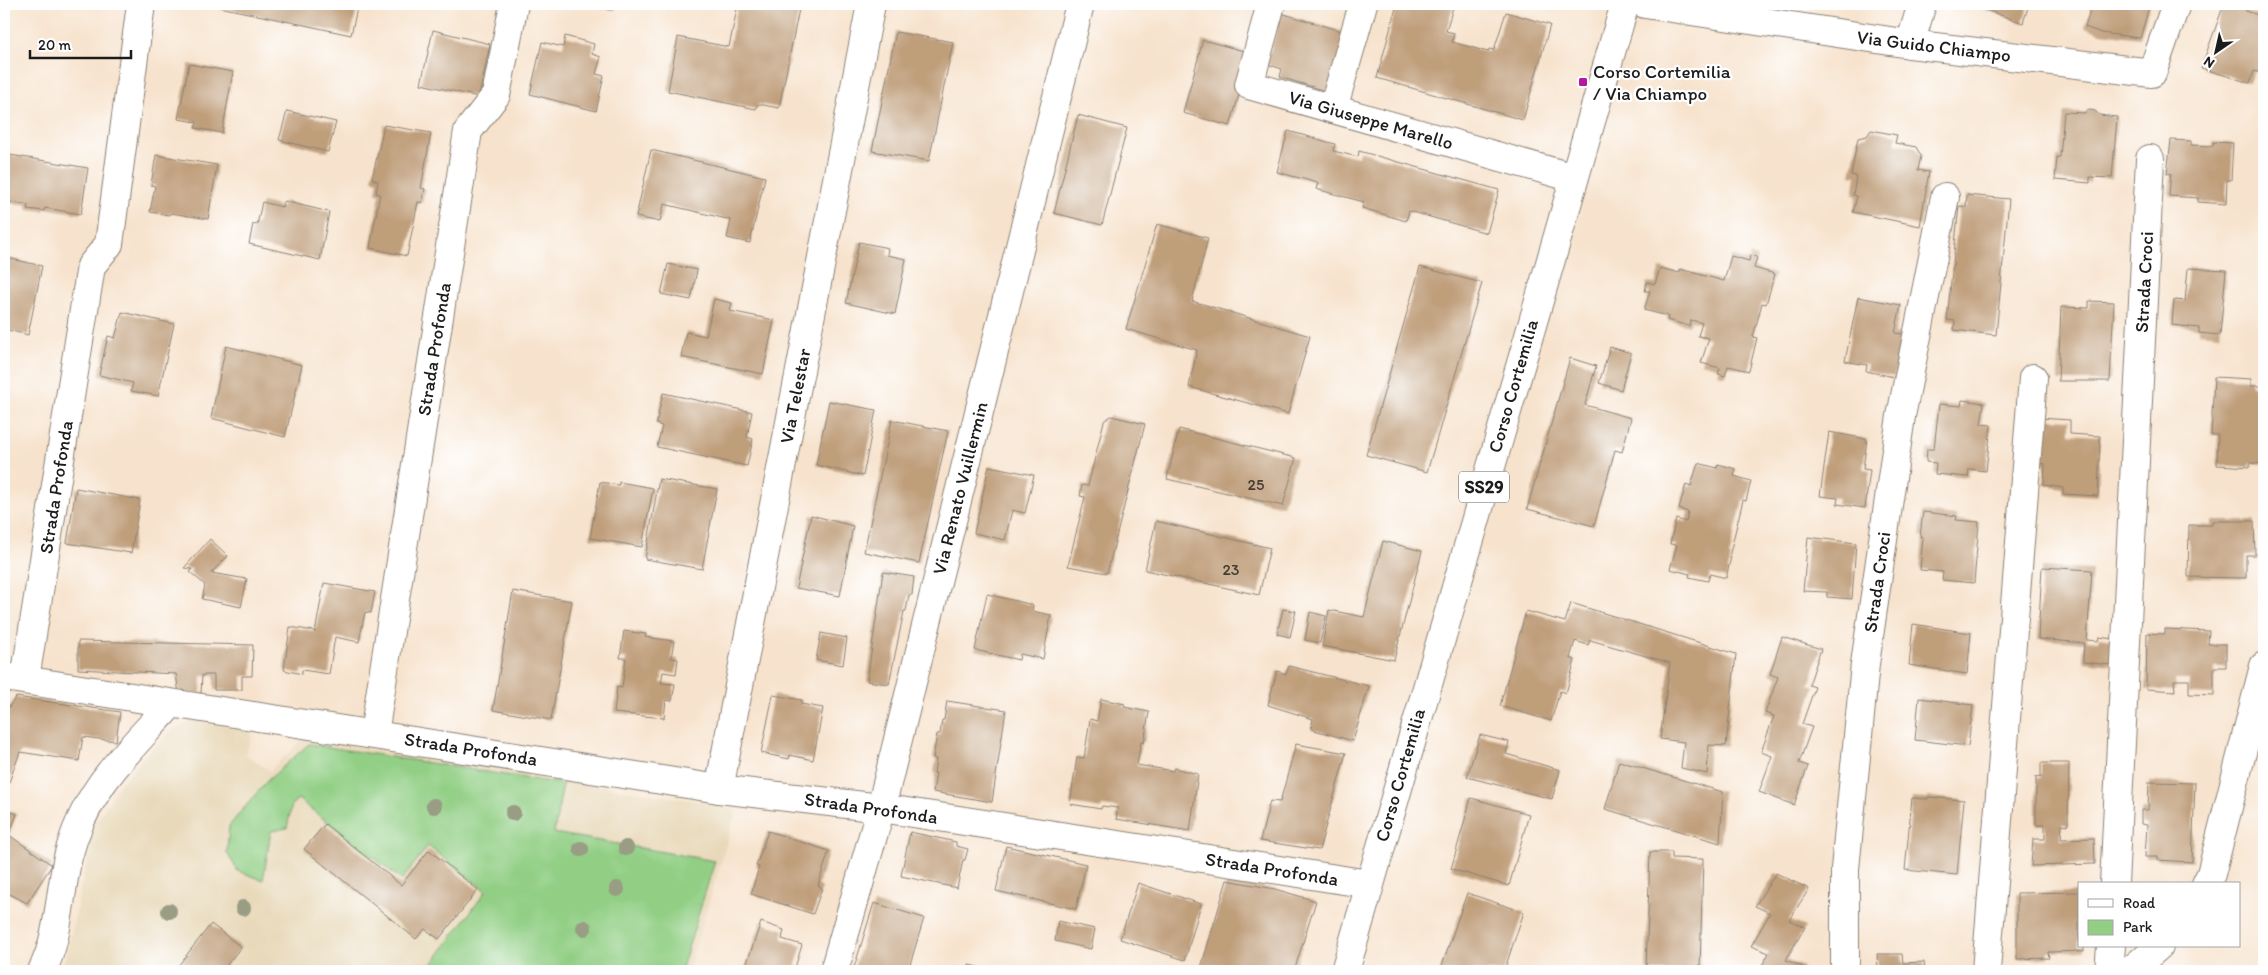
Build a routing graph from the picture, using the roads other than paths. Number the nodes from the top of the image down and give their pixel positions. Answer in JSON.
{"nodes":[{"id":1,"x":141,"y":4,"type":"edge"},
{"id":2,"x":514,"y":4,"type":"edge"},
{"id":3,"x":871,"y":4,"type":"edge"},
{"id":4,"x":1080,"y":4,"type":"edge"},
{"id":5,"x":1271,"y":4,"type":"edge"},
{"id":6,"x":1363,"y":4,"type":"edge"},
{"id":7,"x":1625,"y":4,"type":"edge"},
{"id":8,"x":1645,"y":4,"type":"edge"},
{"id":9,"x":1922,"y":4,"type":"edge"},
{"id":10,"x":2176,"y":4,"type":"edge"},
{"id":11,"x":1910,"y":44,"type":"junction"},
{"id":12,"x":1333,"y":109,"type":"junction"},
{"id":13,"x":2150,"y":159,"type":"dead end"},
{"id":14,"x":1574,"y":178,"type":"junction"},
{"id":15,"x":1945,"y":197,"type":"dead end"},
{"id":16,"x":2033,"y":378,"type":"dead end"},
{"id":17,"x":2264,"y":666,"type":"edge"},
{"id":18,"x":14,"y":678,"type":"edge"},
{"id":19,"x":171,"y":704,"type":"junction"},
{"id":20,"x":374,"y":734,"type":"junction"},
{"id":21,"x":719,"y":789,"type":"junction"},
{"id":22,"x":881,"y":808,"type":"junction"},
{"id":23,"x":2114,"y":882,"type":"edge"},
{"id":24,"x":2207,"y":882,"type":"edge"},
{"id":25,"x":1369,"y":884,"type":"junction"},
{"id":26,"x":2111,"y":948,"type":"edge"},
{"id":27,"x":2157,"y":948,"type":"edge"},
{"id":28,"x":42,"y":971,"type":"edge"},
{"id":29,"x":834,"y":971,"type":"edge"},
{"id":30,"x":1345,"y":971,"type":"edge"},
{"id":31,"x":1845,"y":971,"type":"edge"},
{"id":32,"x":1986,"y":971,"type":"edge"},
{"id":33,"x":2109,"y":971,"type":"edge"},
{"id":34,"x":2130,"y":971,"type":"edge"}],
"edges":[{"from":1,"to":18,"type":"street","name":"Strada Profonda"},
{"from":2,"to":20,"type":"street","name":"Strada Profonda"},
{"from":3,"to":21,"type":"street","name":"Via Telestar"},
{"from":4,"to":22,"type":"street","name":"Via Renato Vuillermin"},
{"from":5,"to":12,"type":"street","name":"Via Giuseppe Marello"},
{"from":6,"to":12,"type":"street"},
{"from":7,"to":14,"type":"street","name":"Corso Cortemilia","number":"SS29"},
{"from":8,"to":11,"type":"street","name":"Via Guido Chiampo"},
{"from":9,"to":11,"type":"street"},
{"from":10,"to":11,"type":"street","name":"Via Guido Chiampo"},
{"from":12,"to":14,"type":"street","name":"Via Giuseppe Marello"},
{"from":13,"to":23,"type":"street","name":"Strada Croci"},
{"from":14,"to":25,"type":"street","name":"Corso Cortemilia","number":"SS29"},
{"from":15,"to":31,"type":"street","name":"Strada Croci"},
{"from":16,"to":32,"type":"street"},
{"from":17,"to":24,"type":"street"},
{"from":18,"to":19,"type":"street","name":"Strada Profonda"},
{"from":19,"to":20,"type":"street","name":"Strada Profonda"},
{"from":19,"to":28,"type":"street"},
{"from":20,"to":21,"type":"street","name":"Strada Profonda"},
{"from":21,"to":22,"type":"street","name":"Strada Profonda"},
{"from":22,"to":25,"type":"street","name":"Strada Profonda"},
{"from":22,"to":29,"type":"street","name":"Via Renato Vuillermin"},
{"from":25,"to":30,"type":"street","name":"Corso Cortemilia","number":"SS29"},
{"from":26,"to":33,"type":"street"},
{"from":27,"to":34,"type":"street"}]}
